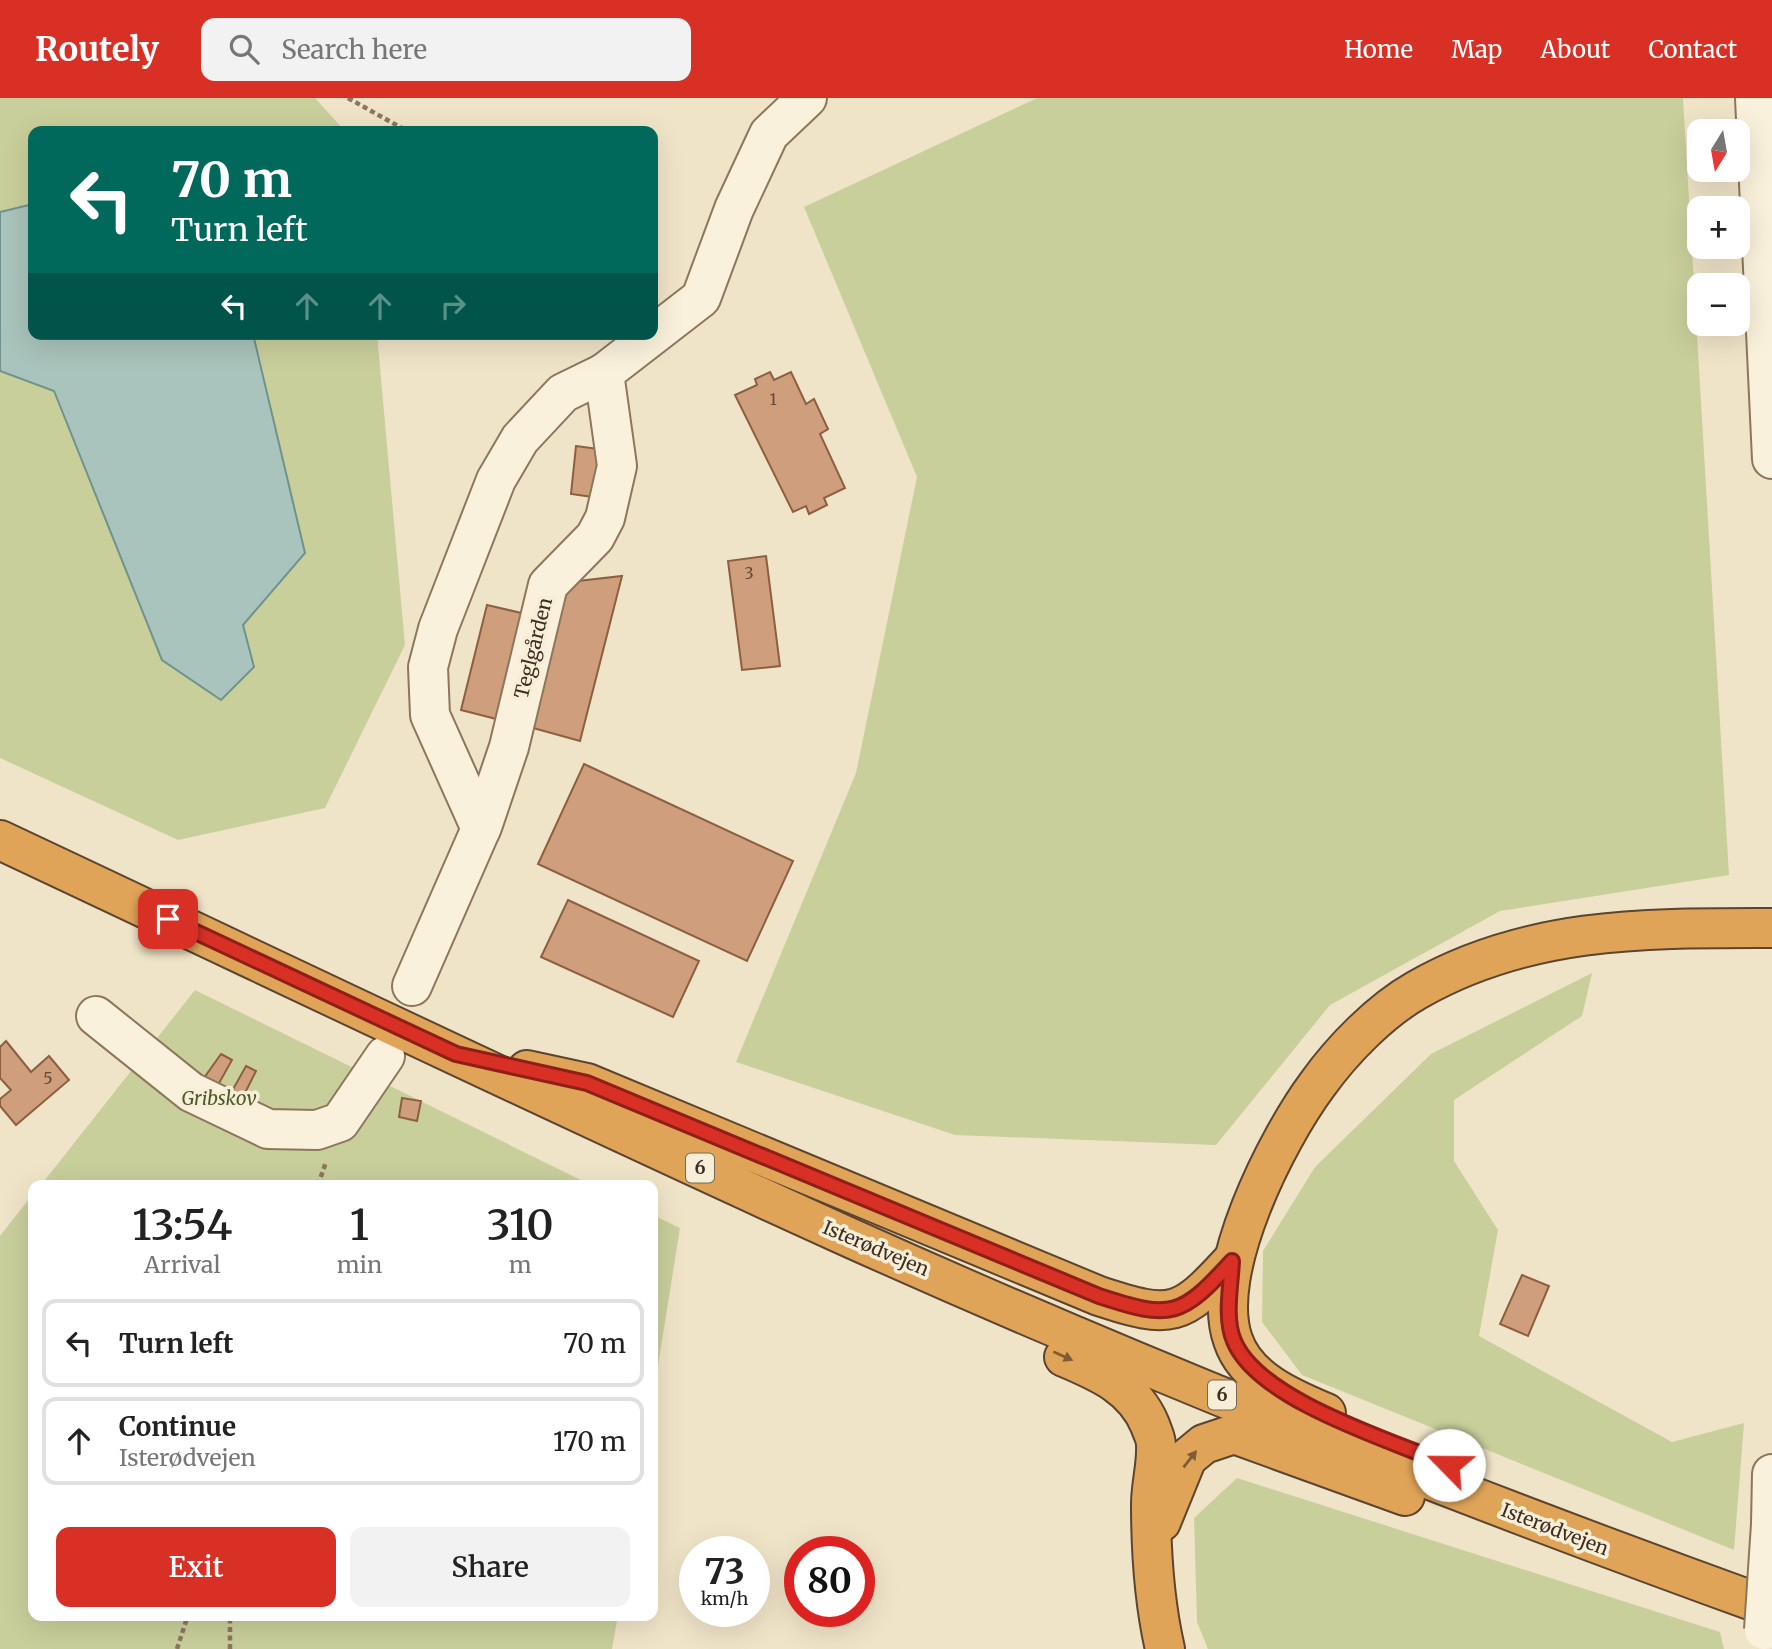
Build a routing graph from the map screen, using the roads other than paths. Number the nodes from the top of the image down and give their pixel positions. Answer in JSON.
{"nodes":[{"id":1,"x":807,"y":98,"type":"edge"},
{"id":2,"x":1755,"y":98,"type":"edge"},
{"id":3,"x":658,"y":331,"type":"edge"},
{"id":4,"x":647,"y":340,"type":"edge"},
{"id":5,"x":604,"y":373,"type":"junction"},
{"id":6,"x":1772,"y":459,"type":"edge"},
{"id":7,"x":481,"y":830,"type":"junction"},
{"id":8,"x":0,"y":840,"type":"edge"},
{"id":9,"x":1772,"y":928,"type":"edge"},
{"id":10,"x":412,"y":986,"type":"dead end"},
{"id":11,"x":96,"y":1016,"type":"dead end"},
{"id":12,"x":456,"y":1054,"type":"junction"},
{"id":13,"x":385,"y":1056,"type":"dead end"},
{"id":14,"x":1232,"y":1261,"type":"junction"},
{"id":15,"x":946,"y":1278,"type":"junction"},
{"id":16,"x":1772,"y":1474,"type":"edge"},
{"id":17,"x":1499,"y":1508,"type":"junction"},
{"id":18,"x":1547,"y":1524,"type":"junction"},
{"id":19,"x":1771,"y":1524,"type":"edge"},
{"id":20,"x":1153,"y":1544,"type":"junction"},
{"id":21,"x":1767,"y":1629,"type":"edge"},
{"id":22,"x":1165,"y":1649,"type":"edge"}],
"edges":[{"from":1,"to":3,"type":"street"},
{"from":2,"to":6,"type":"street"},
{"from":4,"to":5,"type":"street"},
{"from":5,"to":7,"type":"street","name":"Teglgården"},
{"from":5,"to":7,"type":"street"},
{"from":7,"to":10,"type":"street","name":"Teglgården"},
{"from":8,"to":12,"type":"highway","name":"Isterødvejen","number":"6"},
{"from":9,"to":14,"type":"highway"},
{"from":11,"to":13,"type":"street"},
{"from":12,"to":14,"type":"highway"},
{"from":12,"to":15,"type":"highway","name":"Isterødvejen","number":"6"},
{"from":14,"to":18,"type":"highway"},
{"from":15,"to":17,"type":"highway","name":"Isterødvejen","number":"6"},
{"from":15,"to":20,"type":"highway","one_way":true},
{"from":16,"to":19,"type":"street"},
{"from":17,"to":18,"type":"highway","name":"Isterødvejen","number":"6"},
{"from":20,"to":17,"type":"highway","one_way":true},
{"from":18,"to":21,"type":"highway","name":"Isterødvejen","number":"6"},
{"from":19,"to":21,"type":"street","bridge":true},
{"from":20,"to":22,"type":"highway"}]}
